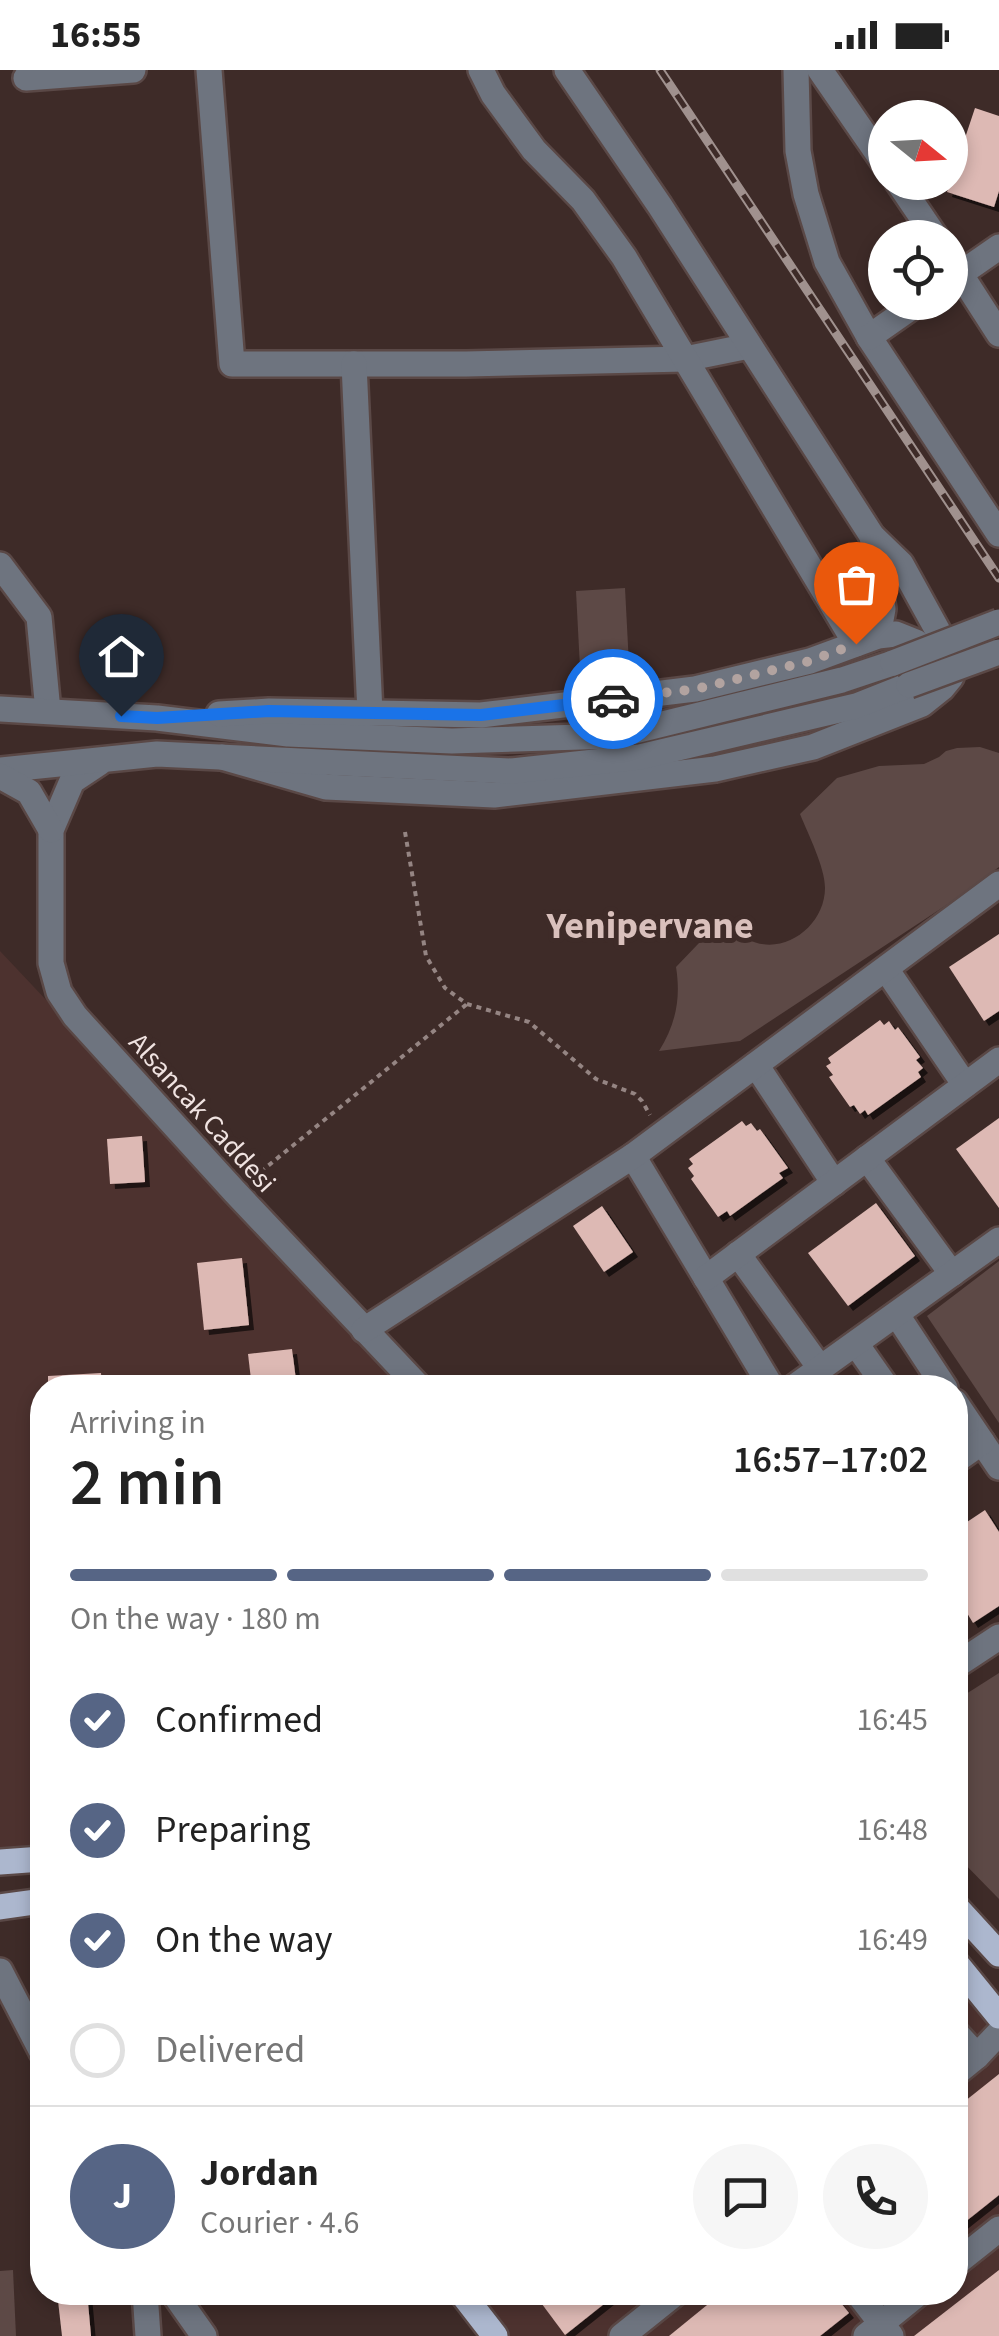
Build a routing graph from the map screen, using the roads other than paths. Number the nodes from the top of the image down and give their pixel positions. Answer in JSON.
{"nodes":[{"id":1,"x":132,"y":70,"type":"edge"},
{"id":2,"x":209,"y":70,"type":"edge"},
{"id":3,"x":481,"y":70,"type":"edge"},
{"id":4,"x":567,"y":70,"type":"edge"},
{"id":5,"x":796,"y":70,"type":"edge"},
{"id":6,"x":820,"y":70,"type":"edge"},
{"id":7,"x":26,"y":78,"type":"dead end"},
{"id":8,"x":868,"y":139,"type":"edge"},
{"id":9,"x":999,"y":247,"type":"edge"},
{"id":10,"x":968,"y":264,"type":"edge"},
{"id":11,"x":968,"y":291,"type":"edge"},
{"id":12,"x":894,"y":320,"type":"edge"},
{"id":13,"x":999,"y":334,"type":"edge"},
{"id":14,"x":869,"y":338,"type":"junction"},
{"id":15,"x":749,"y":346,"type":"junction"},
{"id":16,"x":685,"y":359,"type":"junction"},
{"id":17,"x":354,"y":364,"type":"junction"},
{"id":18,"x":999,"y":534,"type":"edge"},
{"id":19,"x":872,"y":536,"type":"junction"},
{"id":20,"x":0,"y":565,"type":"edge"},
{"id":21,"x":999,"y":622,"type":"edge"},
{"id":22,"x":867,"y":640,"type":"junction"},
{"id":23,"x":999,"y":652,"type":"edge"},
{"id":24,"x":915,"y":695,"type":"junction"},
{"id":25,"x":0,"y":709,"type":"edge"},
{"id":26,"x":48,"y":711,"type":"junction"},
{"id":27,"x":370,"y":713,"type":"junction"},
{"id":28,"x":157,"y":718,"type":"junction"},
{"id":29,"x":104,"y":760,"type":"junction"},
{"id":30,"x":0,"y":773,"type":"edge"},
{"id":31,"x":51,"y":830,"type":"junction"},
{"id":32,"x":999,"y":884,"type":"edge"},
{"id":33,"x":886,"y":968,"type":"junction"},
{"id":34,"x":999,"y":1060,"type":"edge"},
{"id":35,"x":756,"y":1066,"type":"junction"},
{"id":36,"x":965,"y":1086,"type":"junction"},
{"id":37,"x":633,"y":1156,"type":"junction"},
{"id":38,"x":868,"y":1158,"type":"junction"},
{"id":39,"x":834,"y":1182,"type":"junction"},
{"id":40,"x":999,"y":1240,"type":"edge"},
{"id":41,"x":738,"y":1254,"type":"junction"},
{"id":42,"x":952,"y":1274,"type":"junction"},
{"id":43,"x":706,"y":1278,"type":"junction"},
{"id":44,"x":896,"y":1315,"type":"junction"},
{"id":45,"x":364,"y":1330,"type":"junction"},
{"id":46,"x":856,"y":1344,"type":"junction"},
{"id":47,"x":820,"y":1368,"type":"junction"},
{"id":48,"x":407,"y":1375,"type":"edge"},
{"id":49,"x":764,"y":1375,"type":"edge"},
{"id":50,"x":811,"y":1375,"type":"edge"},
{"id":51,"x":878,"y":1375,"type":"edge"},
{"id":52,"x":937,"y":1375,"type":"edge"},
{"id":53,"x":968,"y":1421,"type":"edge"},
{"id":54,"x":982,"y":1442,"type":"junction"},
{"id":55,"x":968,"y":1452,"type":"edge"},
{"id":56,"x":999,"y":1467,"type":"edge"},
{"id":57,"x":999,"y":1638,"type":"edge"},
{"id":58,"x":968,"y":1656,"type":"edge"},
{"id":59,"x":30,"y":1860,"type":"edge"},
{"id":60,"x":0,"y":1862,"type":"edge"},
{"id":61,"x":30,"y":1903,"type":"edge"},
{"id":62,"x":0,"y":1907,"type":"edge"},
{"id":63,"x":968,"y":1920,"type":"edge"},
{"id":64,"x":999,"y":1954,"type":"edge"},
{"id":65,"x":0,"y":1971,"type":"edge"},
{"id":66,"x":968,"y":1978,"type":"edge"},
{"id":67,"x":999,"y":2016,"type":"edge"},
{"id":68,"x":30,"y":2029,"type":"edge"},
{"id":69,"x":999,"y":2033,"type":"edge"},
{"id":70,"x":968,"y":2046,"type":"edge"},
{"id":71,"x":977,"y":2056,"type":"junction"},
{"id":72,"x":968,"y":2063,"type":"edge"},
{"id":73,"x":999,"y":2229,"type":"edge"},
{"id":74,"x":968,"y":2254,"type":"edge"},
{"id":75,"x":146,"y":2305,"type":"edge"},
{"id":76,"x":183,"y":2305,"type":"edge"},
{"id":77,"x":472,"y":2305,"type":"edge"},
{"id":78,"x":661,"y":2305,"type":"edge"},
{"id":79,"x":864,"y":2305,"type":"edge"},
{"id":80,"x":907,"y":2305,"type":"edge"},
{"id":81,"x":879,"y":2332,"type":"edge"},
{"id":82,"x":148,"y":2336,"type":"edge"},
{"id":83,"x":204,"y":2336,"type":"edge"},
{"id":84,"x":495,"y":2336,"type":"edge"},
{"id":85,"x":622,"y":2336,"type":"edge"}],
"edges":[{"from":1,"to":7,"type":"street"},
{"from":2,"to":17,"type":"street"},
{"from":3,"to":16,"type":"street"},
{"from":4,"to":15,"type":"street"},
{"from":5,"to":14,"type":"street"},
{"from":6,"to":8,"type":"street"},
{"from":9,"to":10,"type":"street"},
{"from":11,"to":13,"type":"street"},
{"from":12,"to":14,"type":"street"},
{"from":14,"to":18,"type":"street"},
{"from":15,"to":16,"type":"street"},
{"from":15,"to":19,"type":"street"},
{"from":16,"to":17,"type":"street"},
{"from":16,"to":22,"type":"street"},
{"from":17,"to":27,"type":"street"},
{"from":19,"to":22,"type":"street"},
{"from":19,"to":24,"type":"street"},
{"from":20,"to":26,"type":"street"},
{"from":21,"to":28,"type":"street","bridge":true},
{"from":22,"to":24,"type":"street"},
{"from":22,"to":27,"type":"street"},
{"from":23,"to":24,"type":"street","bridge":true},
{"from":24,"to":29,"type":"street"},
{"from":25,"to":26,"type":"street"},
{"from":26,"to":28,"type":"street"},
{"from":27,"to":28,"type":"street"},
{"from":29,"to":30,"type":"street"},
{"from":29,"to":31,"type":"street","name":"Alsancak Caddesi"},
{"from":30,"to":31,"type":"street"},
{"from":31,"to":45,"type":"street","name":"Alsancak Caddesi"},
{"from":32,"to":33,"type":"street"},
{"from":33,"to":35,"type":"street"},
{"from":33,"to":36,"type":"street"},
{"from":34,"to":36,"type":"street"},
{"from":35,"to":37,"type":"street"},
{"from":35,"to":39,"type":"street"},
{"from":36,"to":38,"type":"street"},
{"from":37,"to":43,"type":"street"},
{"from":37,"to":45,"type":"street"},
{"from":38,"to":39,"type":"street"},
{"from":38,"to":42,"type":"street"},
{"from":39,"to":41,"type":"street"},
{"from":40,"to":42,"type":"street"},
{"from":41,"to":43,"type":"street"},
{"from":41,"to":47,"type":"street"},
{"from":42,"to":44,"type":"street"},
{"from":43,"to":49,"type":"street"},
{"from":44,"to":46,"type":"street"},
{"from":44,"to":52,"type":"street"},
{"from":45,"to":48,"type":"street","name":"Alsancak Caddesi"},
{"from":46,"to":47,"type":"street"},
{"from":46,"to":51,"type":"street"},
{"from":47,"to":50,"type":"street"},
{"from":53,"to":54,"type":"street"},
{"from":54,"to":55,"type":"street"},
{"from":54,"to":56,"type":"street"},
{"from":57,"to":58,"type":"street"},
{"from":59,"to":60,"type":"main road"},
{"from":61,"to":62,"type":"main road"},
{"from":63,"to":64,"type":"main road"},
{"from":65,"to":68,"type":"street"},
{"from":66,"to":67,"type":"main road"},
{"from":69,"to":71,"type":"street"},
{"from":70,"to":71,"type":"street"},
{"from":71,"to":72,"type":"street"},
{"from":73,"to":74,"type":"street"},
{"from":75,"to":82,"type":"street"},
{"from":76,"to":83,"type":"street"},
{"from":77,"to":84,"type":"main road"},
{"from":78,"to":85,"type":"street"},
{"from":79,"to":81,"type":"street"},
{"from":80,"to":81,"type":"street"}]}
